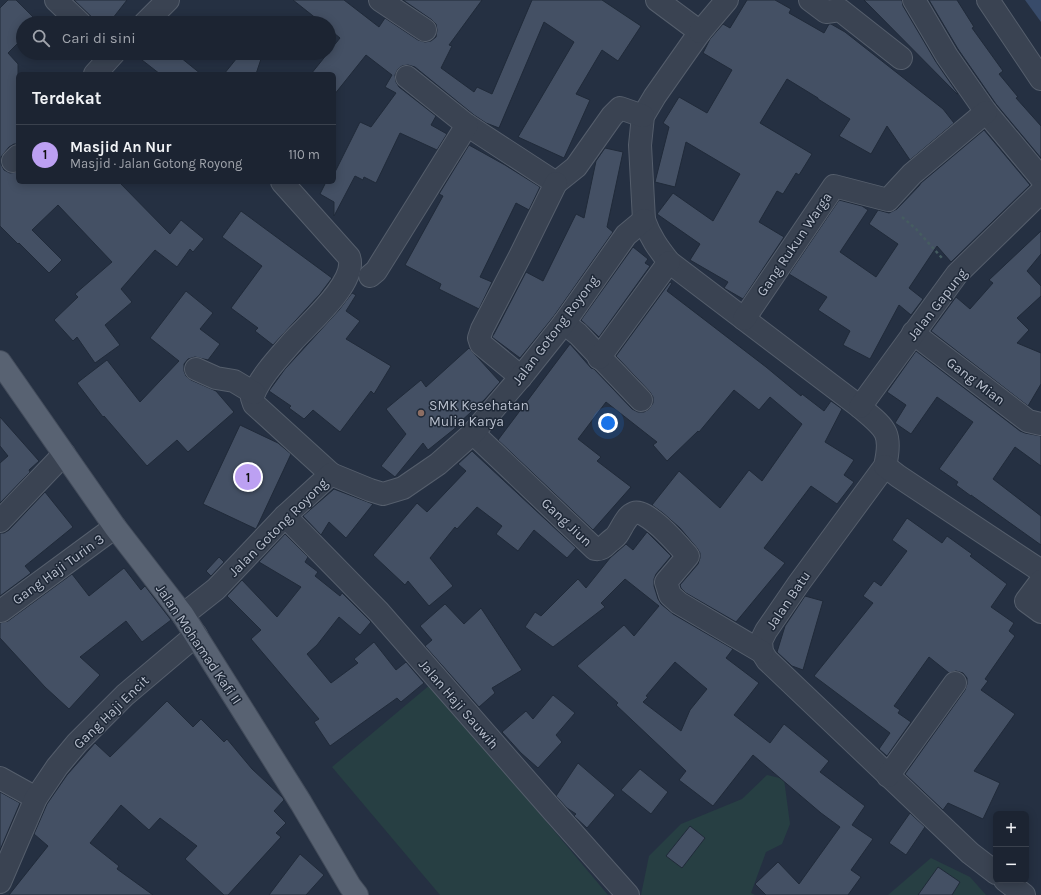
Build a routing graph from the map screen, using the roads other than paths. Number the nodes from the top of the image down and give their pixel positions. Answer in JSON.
{"nodes":[{"id":1,"x":56,"y":0,"type":"edge"},
{"id":2,"x":168,"y":0,"type":"edge"},
{"id":3,"x":380,"y":0,"type":"edge"},
{"id":4,"x":657,"y":0,"type":"edge"},
{"id":5,"x":727,"y":0,"type":"edge"},
{"id":6,"x":810,"y":0,"type":"edge"},
{"id":7,"x":914,"y":0,"type":"edge"},
{"id":8,"x":988,"y":0,"type":"edge"},
{"id":9,"x":73,"y":16,"type":"edge"},
{"id":10,"x":152,"y":16,"type":"edge"},
{"id":11,"x":425,"y":30,"type":"dead end"},
{"id":12,"x":700,"y":32,"type":"junction"},
{"id":13,"x":901,"y":58,"type":"dead end"},
{"id":14,"x":108,"y":60,"type":"edge"},
{"id":15,"x":97,"y":72,"type":"edge"},
{"id":16,"x":407,"y":77,"type":"dead end"},
{"id":17,"x":1041,"y":79,"type":"edge"},
{"id":18,"x":986,"y":112,"type":"junction"},
{"id":19,"x":643,"y":116,"type":"junction"},
{"id":20,"x":467,"y":125,"type":"junction"},
{"id":21,"x":1041,"y":178,"type":"edge"},
{"id":22,"x":556,"y":183,"type":"junction"},
{"id":23,"x":284,"y":184,"type":"edge"},
{"id":24,"x":1041,"y":192,"type":"edge"},
{"id":25,"x":644,"y":220,"type":"junction"},
{"id":26,"x":669,"y":262,"type":"junction"},
{"id":27,"x":370,"y":276,"type":"dead end"},
{"id":28,"x":744,"y":319,"type":"junction"},
{"id":29,"x":564,"y":323,"type":"junction"},
{"id":30,"x":913,"y":333,"type":"junction"},
{"id":31,"x":599,"y":358,"type":"junction"},
{"id":32,"x":0,"y":362,"type":"edge"},
{"id":33,"x":196,"y":369,"type":"dead end"},
{"id":34,"x":521,"y":377,"type":"junction"},
{"id":35,"x":254,"y":394,"type":"junction"},
{"id":36,"x":641,"y":400,"type":"dead end"},
{"id":37,"x":860,"y":407,"type":"junction"},
{"id":38,"x":1041,"y":424,"type":"edge"},
{"id":39,"x":473,"y":433,"type":"junction"},
{"id":40,"x":64,"y":454,"type":"junction"},
{"id":41,"x":885,"y":466,"type":"junction"},
{"id":42,"x":331,"y":474,"type":"junction"},
{"id":43,"x":285,"y":516,"type":"junction"},
{"id":44,"x":0,"y":521,"type":"edge"},
{"id":45,"x":115,"y":526,"type":"junction"},
{"id":46,"x":1041,"y":571,"type":"edge"},
{"id":47,"x":1041,"y":581,"type":"edge"},
{"id":48,"x":189,"y":610,"type":"junction"},
{"id":49,"x":1,"y":611,"type":"dead end"},
{"id":50,"x":1041,"y":612,"type":"edge"},
{"id":51,"x":196,"y":635,"type":"junction"},
{"id":52,"x":762,"y":652,"type":"junction"},
{"id":53,"x":956,"y":683,"type":"dead end"},
{"id":54,"x":888,"y":776,"type":"junction"},
{"id":55,"x":0,"y":778,"type":"edge"},
{"id":56,"x":36,"y":798,"type":"junction"},
{"id":57,"x":993,"y":871,"type":"edge"},
{"id":58,"x":0,"y":882,"type":"edge"},
{"id":59,"x":1008,"y":883,"type":"edge"},
{"id":60,"x":350,"y":892,"type":"edge"},
{"id":61,"x":628,"y":895,"type":"edge"},
{"id":62,"x":1024,"y":895,"type":"edge"}],
"edges":[{"from":1,"to":9,"type":"street"},
{"from":2,"to":10,"type":"street"},
{"from":3,"to":11,"type":"street"},
{"from":4,"to":12,"type":"street"},
{"from":5,"to":12,"type":"street"},
{"from":6,"to":13,"type":"street"},
{"from":7,"to":18,"type":"street"},
{"from":8,"to":17,"type":"street"},
{"from":12,"to":19,"type":"street"},
{"from":14,"to":15,"type":"street"},
{"from":16,"to":20,"type":"street"},
{"from":18,"to":21,"type":"street"},
{"from":18,"to":28,"type":"street","name":"Gang Rukun Warga"},
{"from":19,"to":22,"type":"street"},
{"from":19,"to":25,"type":"street","name":"Jalan Batu"},
{"from":20,"to":22,"type":"street"},
{"from":20,"to":27,"type":"street"},
{"from":22,"to":34,"type":"street"},
{"from":23,"to":35,"type":"street"},
{"from":24,"to":30,"type":"street","name":"Jalan Gapung"},
{"from":25,"to":26,"type":"street","name":"Jalan Batu"},
{"from":25,"to":29,"type":"street","name":"Jalan Gotong Royong"},
{"from":26,"to":28,"type":"street","name":"Jalan Batu"},
{"from":26,"to":31,"type":"street"},
{"from":28,"to":37,"type":"street","name":"Jalan Batu"},
{"from":29,"to":31,"type":"street"},
{"from":29,"to":34,"type":"street","name":"Jalan Gotong Royong"},
{"from":30,"to":37,"type":"street","name":"Jalan Gapung"},
{"from":30,"to":38,"type":"street","name":"Gang Mian"},
{"from":31,"to":36,"type":"street"},
{"from":32,"to":40,"type":"main road","name":"Jalan Mohamad Kafi II"},
{"from":33,"to":35,"type":"street"},
{"from":34,"to":39,"type":"street","name":"Jalan Gotong Royong"},
{"from":35,"to":42,"type":"street"},
{"from":37,"to":41,"type":"street","name":"Jalan Batu"},
{"from":39,"to":42,"type":"street","name":"Jalan Gotong Royong"},
{"from":39,"to":52,"type":"street","name":"Gang Jiun"},
{"from":40,"to":44,"type":"street"},
{"from":40,"to":45,"type":"main road","name":"Jalan Mohamad Kafi II"},
{"from":41,"to":46,"type":"street"},
{"from":41,"to":52,"type":"street","name":"Jalan Batu"},
{"from":42,"to":43,"type":"street","name":"Jalan Gotong Royong"},
{"from":43,"to":48,"type":"street","name":"Jalan Gotong Royong"},
{"from":43,"to":61,"type":"street","name":"Jalan Haji Sauwih"},
{"from":45,"to":48,"type":"main road","name":"Jalan Mohamad Kafi II"},
{"from":45,"to":49,"type":"street","name":"Gang Haji Turin 3"},
{"from":47,"to":50,"type":"street"},
{"from":48,"to":51,"type":"main road","name":"Jalan Mohamad Kafi II"},
{"from":51,"to":56,"type":"street","name":"Gang Haji Encit"},
{"from":51,"to":60,"type":"main road","name":"Jalan Mohamad Kafi II"},
{"from":52,"to":54,"type":"street"},
{"from":53,"to":54,"type":"street"},
{"from":54,"to":57,"type":"street"},
{"from":55,"to":56,"type":"street"},
{"from":56,"to":58,"type":"street","name":"Gang Haji Encit"},
{"from":59,"to":62,"type":"street"}]}
